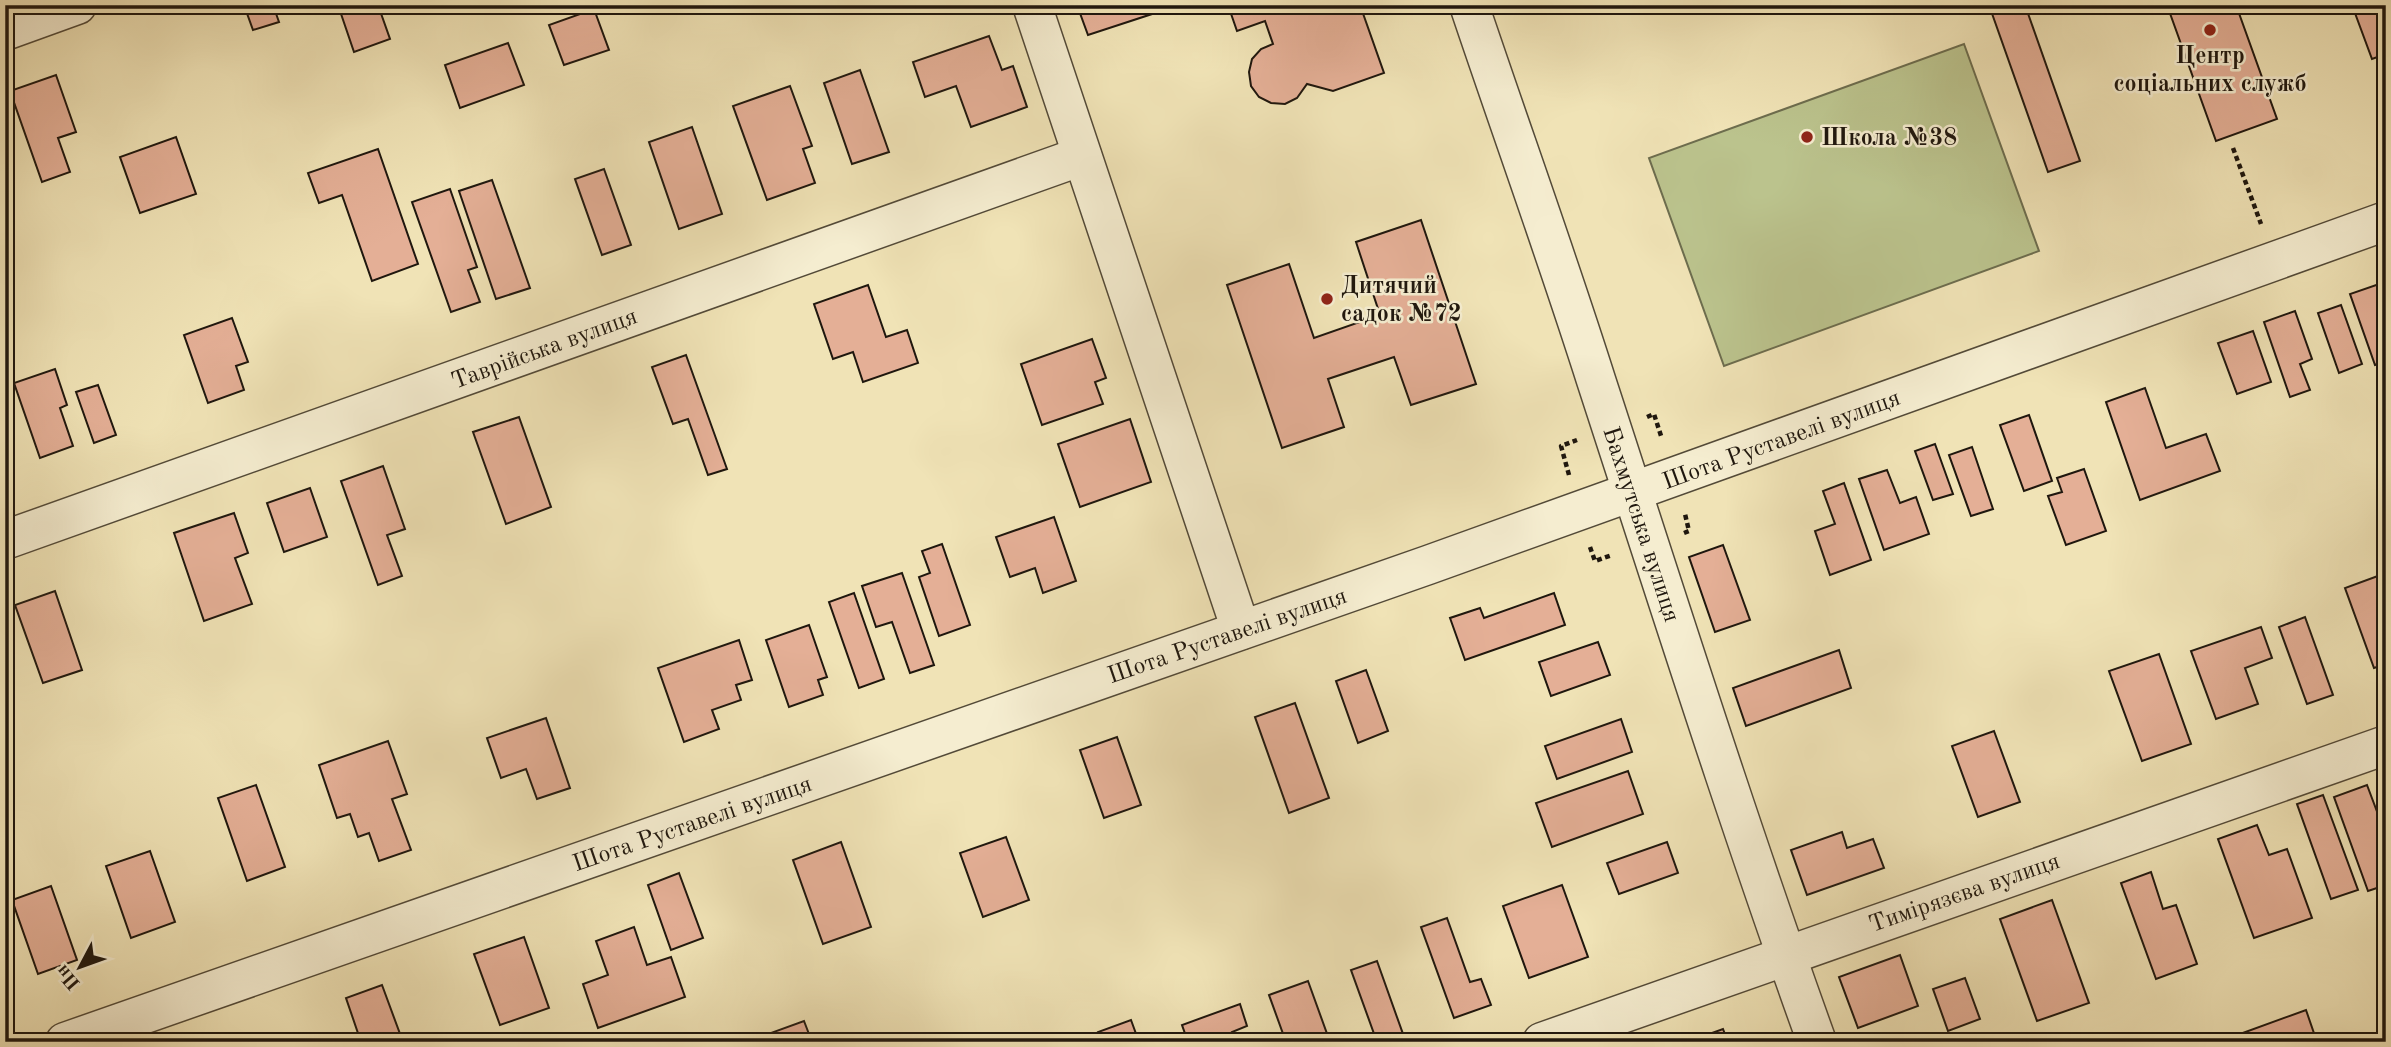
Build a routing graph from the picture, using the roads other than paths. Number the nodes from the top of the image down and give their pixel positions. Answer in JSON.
{"nodes":[{"id":1,"x":76,"y":5,"type":"edge"},
{"id":2,"x":1032,"y":5,"type":"edge"},
{"id":3,"x":1469,"y":5,"type":"edge"},
{"id":4,"x":5,"y":31,"type":"edge"},
{"id":5,"x":1082,"y":156,"type":"junction"},
{"id":6,"x":2386,"y":221,"type":"edge"},
{"id":7,"x":1631,"y":493,"type":"junction"},
{"id":8,"x":5,"y":540,"type":"edge"},
{"id":9,"x":1241,"y":630,"type":"junction"},
{"id":10,"x":2386,"y":744,"type":"edge"},
{"id":11,"x":1785,"y":954,"type":"junction"},
{"id":12,"x":65,"y":1042,"type":"edge"},
{"id":13,"x":1542,"y":1042,"type":"edge"},
{"id":14,"x":1817,"y":1042,"type":"edge"}],
"edges":[{"from":1,"to":4,"type":"street"},
{"from":2,"to":5,"type":"street"},
{"from":3,"to":7,"type":"street","name":"Бахмутська вулиця"},
{"from":5,"to":8,"type":"street","name":"Таврійська вулиця"},
{"from":5,"to":9,"type":"street"},
{"from":6,"to":7,"type":"street","name":"Шота Руставелі вулиця"},
{"from":7,"to":9,"type":"street","name":"Шота Руставелі вулиця"},
{"from":7,"to":11,"type":"street","name":"Бахмутська вулиця"},
{"from":9,"to":12,"type":"street","name":"Шота Руставелі вулиця"},
{"from":10,"to":11,"type":"street","name":"Тимірязєва вулиця"},
{"from":11,"to":13,"type":"street","name":"Тимірязєва вулиця"},
{"from":11,"to":14,"type":"street","name":"Бахмутська вулиця"}]}
